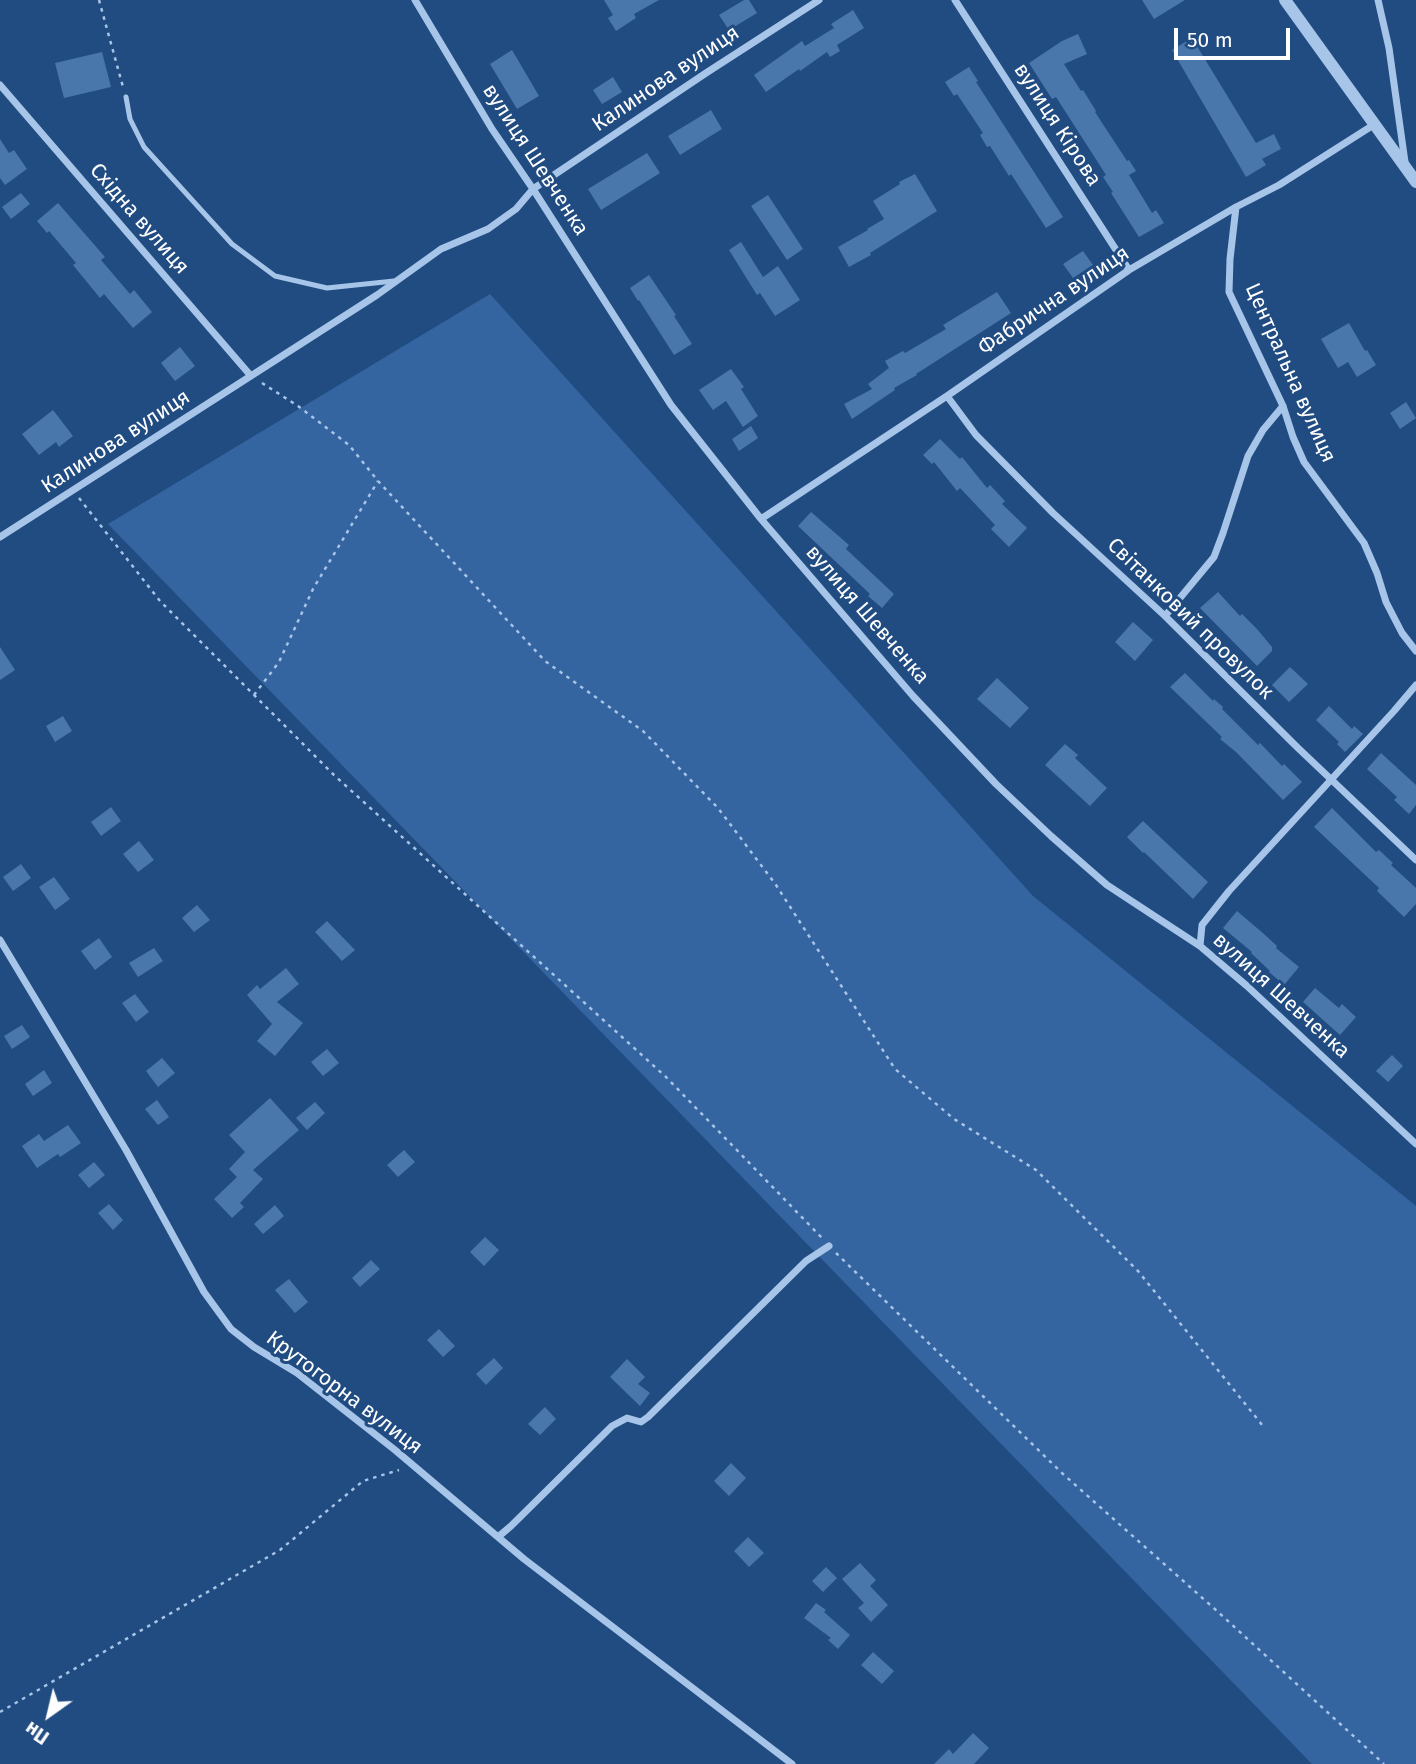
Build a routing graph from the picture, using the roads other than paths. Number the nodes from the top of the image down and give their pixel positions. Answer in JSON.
{"nodes":[{"id":1,"x":415,"y":0,"type":"edge"},
{"id":2,"x":819,"y":0,"type":"edge"},
{"id":3,"x":955,"y":0,"type":"edge"},
{"id":4,"x":1285,"y":0,"type":"edge"},
{"id":5,"x":1378,"y":0,"type":"edge"},
{"id":6,"x":0,"y":85,"type":"edge"},
{"id":7,"x":126,"y":97,"type":"road end"},
{"id":8,"x":1375,"y":124,"type":"junction"},
{"id":9,"x":1406,"y":166,"type":"junction"},
{"id":10,"x":1416,"y":182,"type":"edge"},
{"id":11,"x":533,"y":189,"type":"junction"},
{"id":12,"x":1236,"y":207,"type":"junction"},
{"id":13,"x":1129,"y":270,"type":"junction"},
{"id":14,"x":397,"y":280,"type":"junction"},
{"id":15,"x":251,"y":376,"type":"junction"},
{"id":16,"x":947,"y":396,"type":"junction"},
{"id":17,"x":1283,"y":406,"type":"junction"},
{"id":18,"x":761,"y":519,"type":"junction"},
{"id":19,"x":0,"y":537,"type":"edge"},
{"id":20,"x":1165,"y":616,"type":"junction"},
{"id":21,"x":1416,"y":651,"type":"edge"},
{"id":22,"x":1416,"y":685,"type":"edge"},
{"id":23,"x":1332,"y":780,"type":"junction"},
{"id":24,"x":1416,"y":860,"type":"edge"},
{"id":25,"x":0,"y":940,"type":"edge"},
{"id":26,"x":1200,"y":946,"type":"junction"},
{"id":27,"x":1416,"y":1143,"type":"edge"},
{"id":28,"x":829,"y":1245,"type":"road end"},
{"id":29,"x":498,"y":1537,"type":"junction"},
{"id":30,"x":792,"y":1764,"type":"edge"}],
"edges":[{"from":1,"to":11,"type":"street","name":"вулиця Шевченка"},
{"from":2,"to":11,"type":"street","name":"Калинова вулиця"},
{"from":3,"to":13,"type":"street","name":"вулиця Кірова"},
{"from":4,"to":8,"type":"street"},
{"from":5,"to":9,"type":"street"},
{"from":6,"to":15,"type":"street","name":"Східна вулиця"},
{"from":7,"to":14,"type":"lane"},
{"from":8,"to":9,"type":"street"},
{"from":8,"to":12,"type":"street","name":"Фабрична вулиця"},
{"from":9,"to":10,"type":"street"},
{"from":11,"to":14,"type":"street","name":"Калинова вулиця"},
{"from":11,"to":18,"type":"street","name":"вулиця Шевченка"},
{"from":12,"to":13,"type":"street","name":"Фабрична вулиця"},
{"from":12,"to":17,"type":"street","name":"Центральна вулиця"},
{"from":13,"to":16,"type":"street","name":"Фабрична вулиця"},
{"from":14,"to":15,"type":"street","name":"Калинова вулиця"},
{"from":15,"to":19,"type":"street","name":"Калинова вулиця"},
{"from":16,"to":18,"type":"street","name":"Фабрична вулиця"},
{"from":16,"to":20,"type":"street","name":"Світанковий провулок"},
{"from":17,"to":20,"type":"street"},
{"from":17,"to":21,"type":"street","name":"Центральна вулиця"},
{"from":18,"to":26,"type":"street","name":"вулиця Шевченка"},
{"from":20,"to":23,"type":"street","name":"Світанковий провулок"},
{"from":22,"to":23,"type":"street"},
{"from":23,"to":24,"type":"street","name":"Світанковий провулок"},
{"from":23,"to":26,"type":"street"},
{"from":25,"to":29,"type":"street","name":"Крутогорна вулиця"},
{"from":26,"to":27,"type":"street","name":"вулиця Шевченка"},
{"from":28,"to":29,"type":"street"},
{"from":29,"to":30,"type":"street","name":"Крутогорна вулиця"}]}
